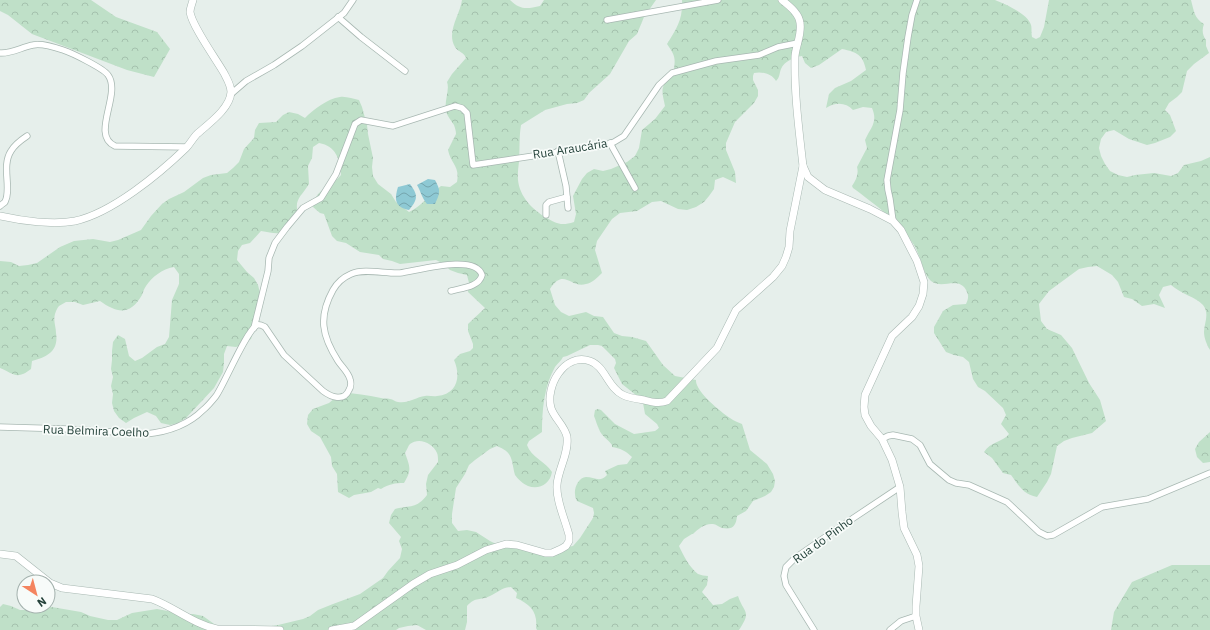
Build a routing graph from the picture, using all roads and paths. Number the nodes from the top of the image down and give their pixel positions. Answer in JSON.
{"nodes":[{"id":1,"x":193,"y":0,"type":"edge"},
{"id":2,"x":353,"y":0,"type":"edge"},
{"id":3,"x":718,"y":0,"type":"edge"},
{"id":4,"x":782,"y":0,"type":"edge"},
{"id":5,"x":917,"y":0,"type":"edge"},
{"id":6,"x":338,"y":17,"type":"junction"},
{"id":7,"x":607,"y":20,"type":"dead end"},
{"id":8,"x":798,"y":43,"type":"junction"},
{"id":9,"x":0,"y":53,"type":"edge"},
{"id":10,"x":405,"y":71,"type":"dead end"},
{"id":11,"x":231,"y":94,"type":"junction"},
{"id":12,"x":27,"y":136,"type":"dead end"},
{"id":13,"x":610,"y":144,"type":"junction"},
{"id":14,"x":187,"y":147,"type":"junction"},
{"id":15,"x":558,"y":151,"type":"junction"},
{"id":16,"x":803,"y":166,"type":"junction"},
{"id":17,"x":635,"y":188,"type":"dead end"},
{"id":18,"x":567,"y":197,"type":"junction"},
{"id":19,"x":0,"y":206,"type":"edge"},
{"id":20,"x":568,"y":208,"type":"dead end"},
{"id":21,"x":546,"y":215,"type":"dead end"},
{"id":22,"x":0,"y":216,"type":"edge"},
{"id":23,"x":894,"y":221,"type":"junction"},
{"id":24,"x":451,"y":291,"type":"dead end"},
{"id":25,"x":254,"y":328,"type":"junction"},
{"id":26,"x":0,"y":427,"type":"edge"},
{"id":27,"x":882,"y":438,"type":"junction"},
{"id":28,"x":1210,"y":473,"type":"edge"},
{"id":29,"x":900,"y":487,"type":"junction"},
{"id":30,"x":0,"y":554,"type":"edge"},
{"id":31,"x":916,"y":616,"type":"junction"},
{"id":32,"x":280,"y":630,"type":"edge"},
{"id":33,"x":332,"y":630,"type":"edge"},
{"id":34,"x":814,"y":630,"type":"edge"},
{"id":35,"x":890,"y":630,"type":"edge"},
{"id":36,"x":919,"y":630,"type":"edge"}],
"edges":[{"from":1,"to":11,"type":"street"},
{"from":2,"to":6,"type":"street"},
{"from":3,"to":7,"type":"street"},
{"from":4,"to":8,"type":"street"},
{"from":5,"to":23,"type":"street"},
{"from":6,"to":10,"type":"street"},
{"from":6,"to":11,"type":"street"},
{"from":8,"to":13,"type":"street","name":"Rua Araucária"},
{"from":8,"to":16,"type":"street"},
{"from":9,"to":14,"type":"street"},
{"from":11,"to":14,"type":"street"},
{"from":12,"to":19,"type":"street"},
{"from":13,"to":15,"type":"street","name":"Rua Araucária"},
{"from":13,"to":17,"type":"street"},
{"from":14,"to":22,"type":"street"},
{"from":15,"to":18,"type":"street"},
{"from":15,"to":25,"type":"street","name":"Rua Araucária"},
{"from":16,"to":23,"type":"street"},
{"from":16,"to":33,"type":"street"},
{"from":18,"to":20,"type":"street"},
{"from":18,"to":21,"type":"street"},
{"from":23,"to":27,"type":"street"},
{"from":24,"to":25,"type":"street"},
{"from":25,"to":26,"type":"street","name":"Rua Belmira Coelho"},
{"from":27,"to":28,"type":"street"},
{"from":27,"to":29,"type":"street"},
{"from":29,"to":31,"type":"street"},
{"from":29,"to":34,"type":"street","name":"Rua do Pinho"},
{"from":30,"to":32,"type":"street"},
{"from":31,"to":35,"type":"street"},
{"from":31,"to":36,"type":"street"}]}
